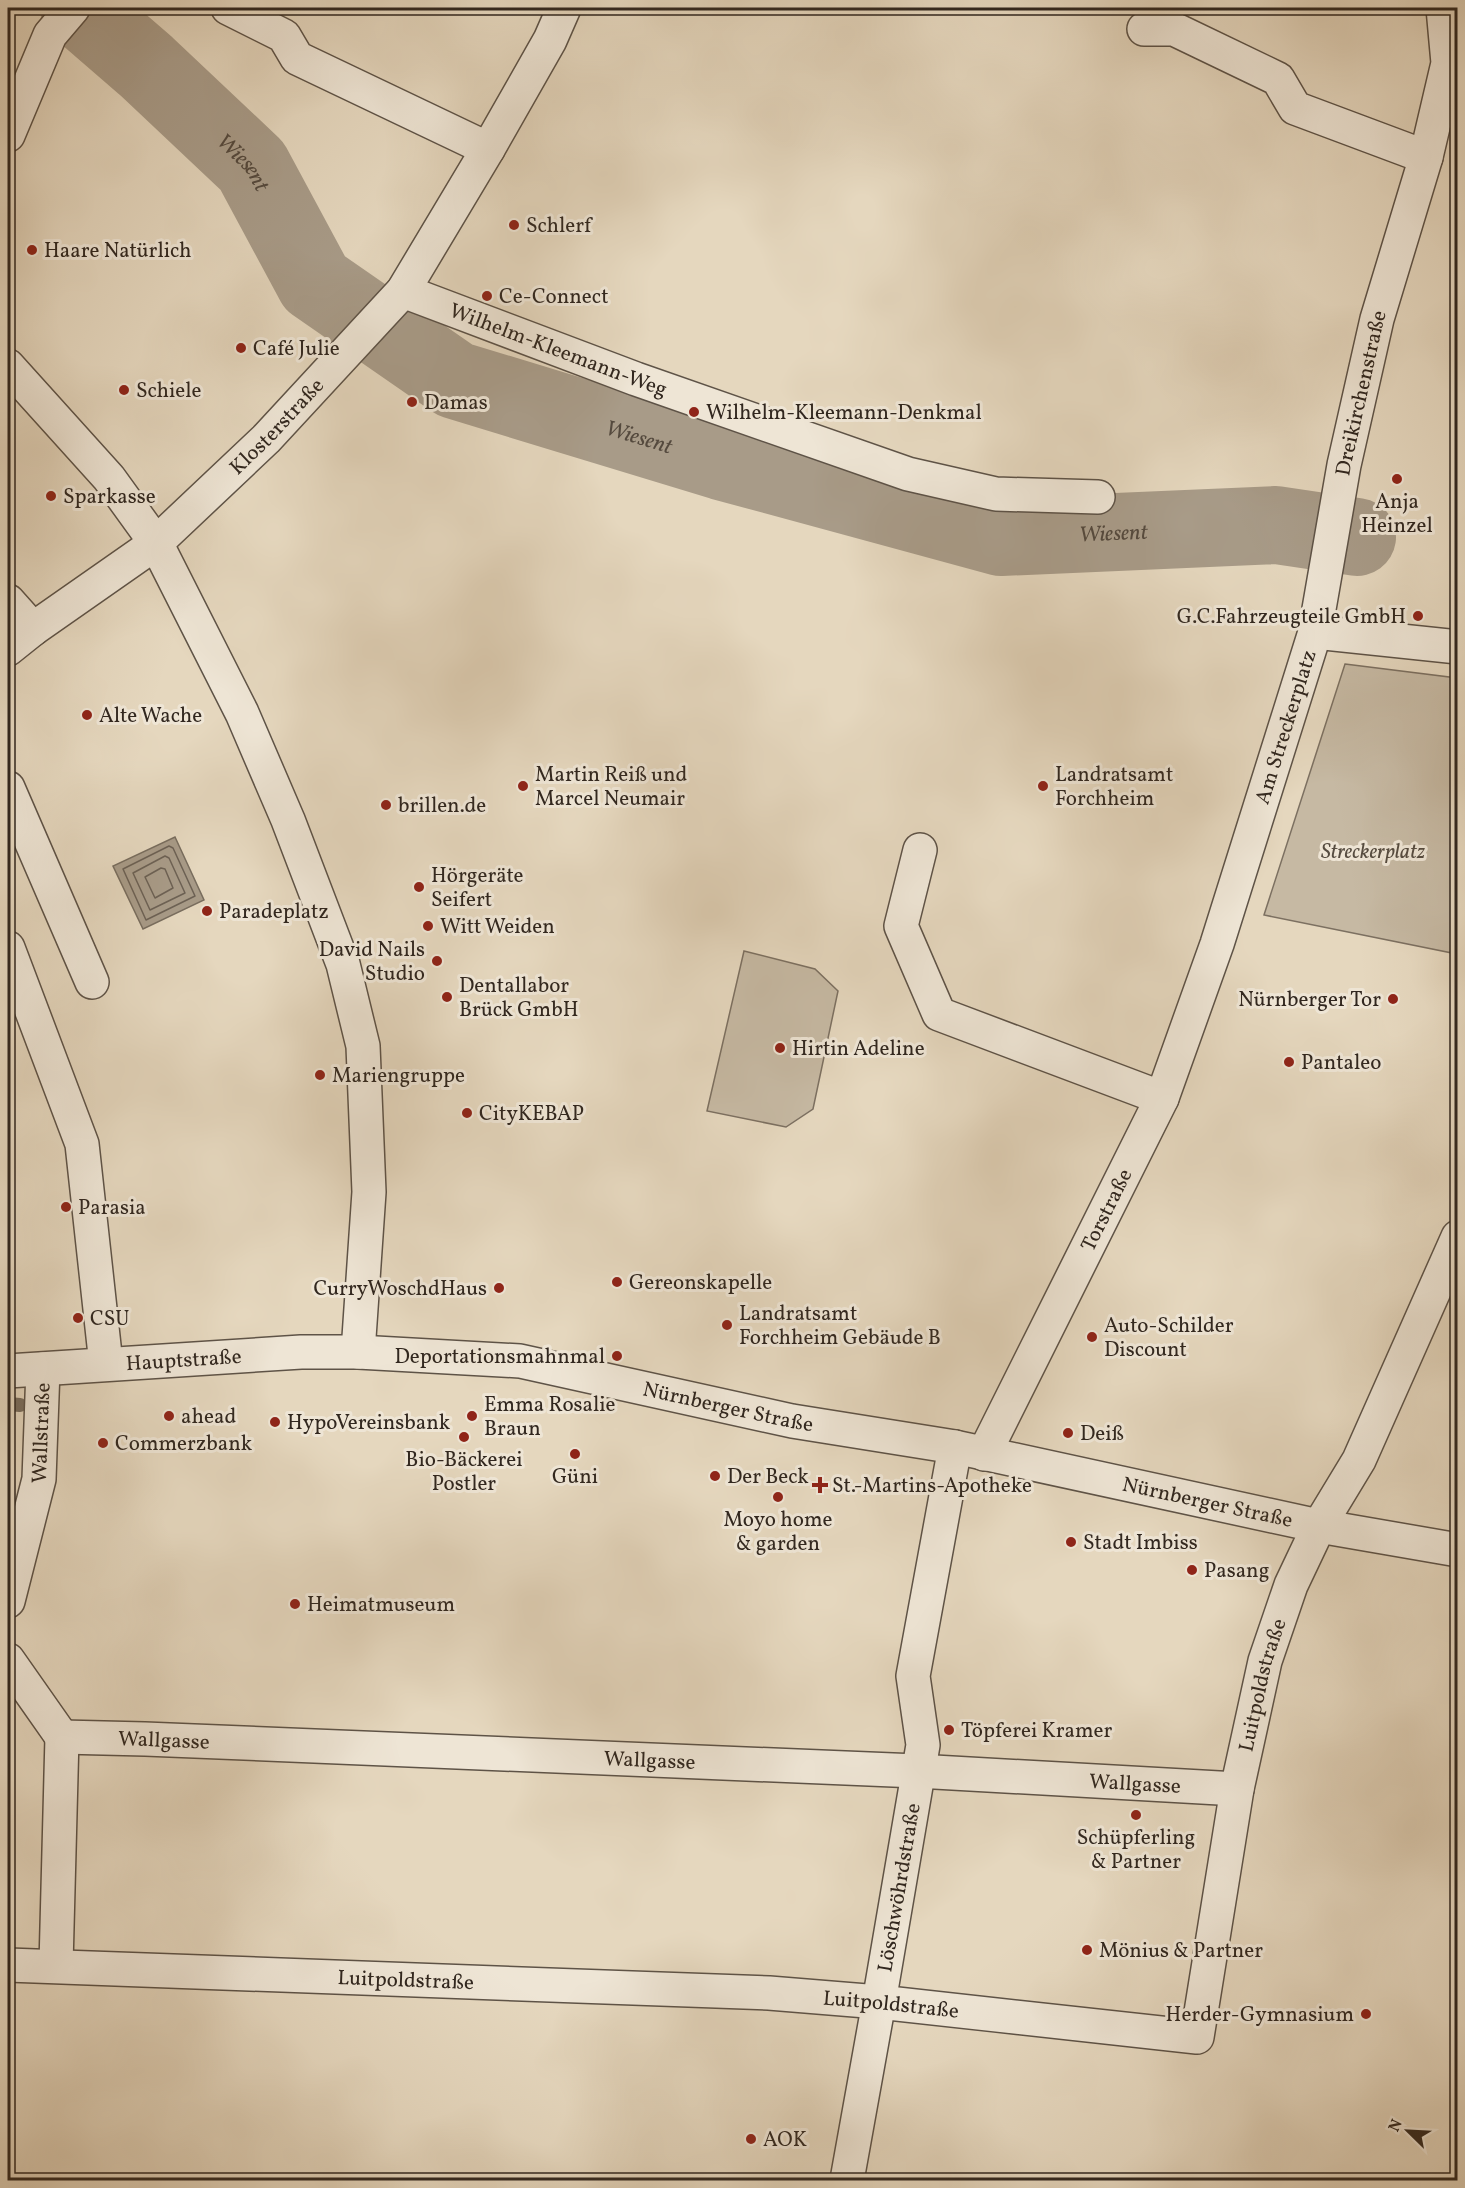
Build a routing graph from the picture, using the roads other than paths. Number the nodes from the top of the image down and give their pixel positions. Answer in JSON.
{"nodes":[{"id":1,"x":73,"y":8,"type":"edge"},
{"id":2,"x":228,"y":8,"type":"edge"},
{"id":3,"x":564,"y":8,"type":"edge"},
{"id":4,"x":1443,"y":8,"type":"edge"},
{"id":5,"x":1144,"y":29,"type":"dead end"},
{"id":6,"x":8,"y":135,"type":"edge"},
{"id":7,"x":488,"y":149,"type":"junction"},
{"id":8,"x":1426,"y":157,"type":"junction"},
{"id":9,"x":403,"y":291,"type":"junction"},
{"id":10,"x":8,"y":366,"type":"edge"},
{"id":11,"x":1098,"y":498,"type":"dead end"},
{"id":12,"x":156,"y":543,"type":"junction"},
{"id":13,"x":8,"y":601,"type":"edge"},
{"id":14,"x":33,"y":629,"type":"junction"},
{"id":15,"x":1315,"y":632,"type":"junction"},
{"id":16,"x":1458,"y":647,"type":"edge"},
{"id":17,"x":8,"y":649,"type":"edge"},
{"id":18,"x":8,"y":788,"type":"edge"},
{"id":19,"x":920,"y":850,"type":"dead end"},
{"id":20,"x":8,"y":948,"type":"edge"},
{"id":21,"x":1211,"y":959,"type":"joint"},
{"id":22,"x":92,"y":982,"type":"dead end"},
{"id":23,"x":1162,"y":1098,"type":"junction"},
{"id":24,"x":1458,"y":1237,"type":"edge"},
{"id":25,"x":358,"y":1352,"type":"junction"},
{"id":26,"x":106,"y":1364,"type":"junction"},
{"id":27,"x":43,"y":1369,"type":"junction"},
{"id":28,"x":8,"y":1371,"type":"edge"},
{"id":29,"x":970,"y":1450,"type":"junction"},
{"id":30,"x":1319,"y":1526,"type":"junction"},
{"id":31,"x":1458,"y":1550,"type":"edge"},
{"id":32,"x":8,"y":1601,"type":"edge"},
{"id":33,"x":8,"y":1660,"type":"edge"},
{"id":34,"x":62,"y":1737,"type":"junction"},
{"id":35,"x":917,"y":1771,"type":"junction"},
{"id":36,"x":1238,"y":1789,"type":"junction"},
{"id":37,"x":8,"y":1965,"type":"edge"},
{"id":38,"x":56,"y":1965,"type":"junction"},
{"id":39,"x":879,"y":2002,"type":"junction"},
{"id":40,"x":847,"y":2181,"type":"edge"}],
"edges":[{"from":1,"to":6,"type":"street"},
{"from":2,"to":7,"type":"street"},
{"from":3,"to":7,"type":"street","name":"Klosterstraße"},
{"from":4,"to":8,"type":"street","name":"Dreikirchenstraße"},
{"from":5,"to":8,"type":"street"},
{"from":7,"to":9,"type":"street","name":"Klosterstraße"},
{"from":8,"to":15,"type":"street","name":"Dreikirchenstraße"},
{"from":9,"to":11,"type":"street","name":"Wilhelm-Kleemann-Weg"},
{"from":9,"to":12,"type":"street","name":"Klosterstraße"},
{"from":10,"to":12,"type":"street"},
{"from":12,"to":14,"type":"street","name":"Klosterstraße"},
{"from":12,"to":25,"type":"street"},
{"from":13,"to":14,"type":"street"},
{"from":14,"to":17,"type":"street","name":"Klosterstraße"},
{"from":15,"to":16,"type":"street","name":"Am Streckerplatz"},
{"from":15,"to":21,"type":"street","name":"Am Streckerplatz"},
{"from":18,"to":22,"type":"street"},
{"from":19,"to":23,"type":"street"},
{"from":20,"to":26,"type":"street"},
{"from":21,"to":23,"type":"street","name":"Torstraße"},
{"from":23,"to":29,"type":"street","name":"Torstraße"},
{"from":24,"to":30,"type":"street","name":"Nürnberger Straße"},
{"from":25,"to":26,"type":"street","name":"Hauptstraße"},
{"from":25,"to":29,"type":"street","name":"Nürnberger Straße"},
{"from":26,"to":27,"type":"street","name":"Hauptstraße"},
{"from":27,"to":28,"type":"street","name":"Hauptstraße"},
{"from":27,"to":32,"type":"street","name":"Wallstraße"},
{"from":29,"to":30,"type":"street","name":"Nürnberger Straße"},
{"from":29,"to":35,"type":"street"},
{"from":30,"to":31,"type":"street","name":"Nürnberger Straße"},
{"from":30,"to":36,"type":"street","name":"Luitpoldstraße"},
{"from":33,"to":34,"type":"street"},
{"from":34,"to":35,"type":"street","name":"Wallgasse"},
{"from":34,"to":38,"type":"street"},
{"from":35,"to":36,"type":"street","name":"Wallgasse"},
{"from":35,"to":39,"type":"street","name":"Löschwöhrdstraße"},
{"from":36,"to":39,"type":"street","name":"Luitpoldstraße"},
{"from":37,"to":38,"type":"street","name":"Luitpoldstraße"},
{"from":38,"to":39,"type":"street","name":"Luitpoldstraße"},
{"from":39,"to":40,"type":"street","name":"Löschwöhrdstraße"}]}
